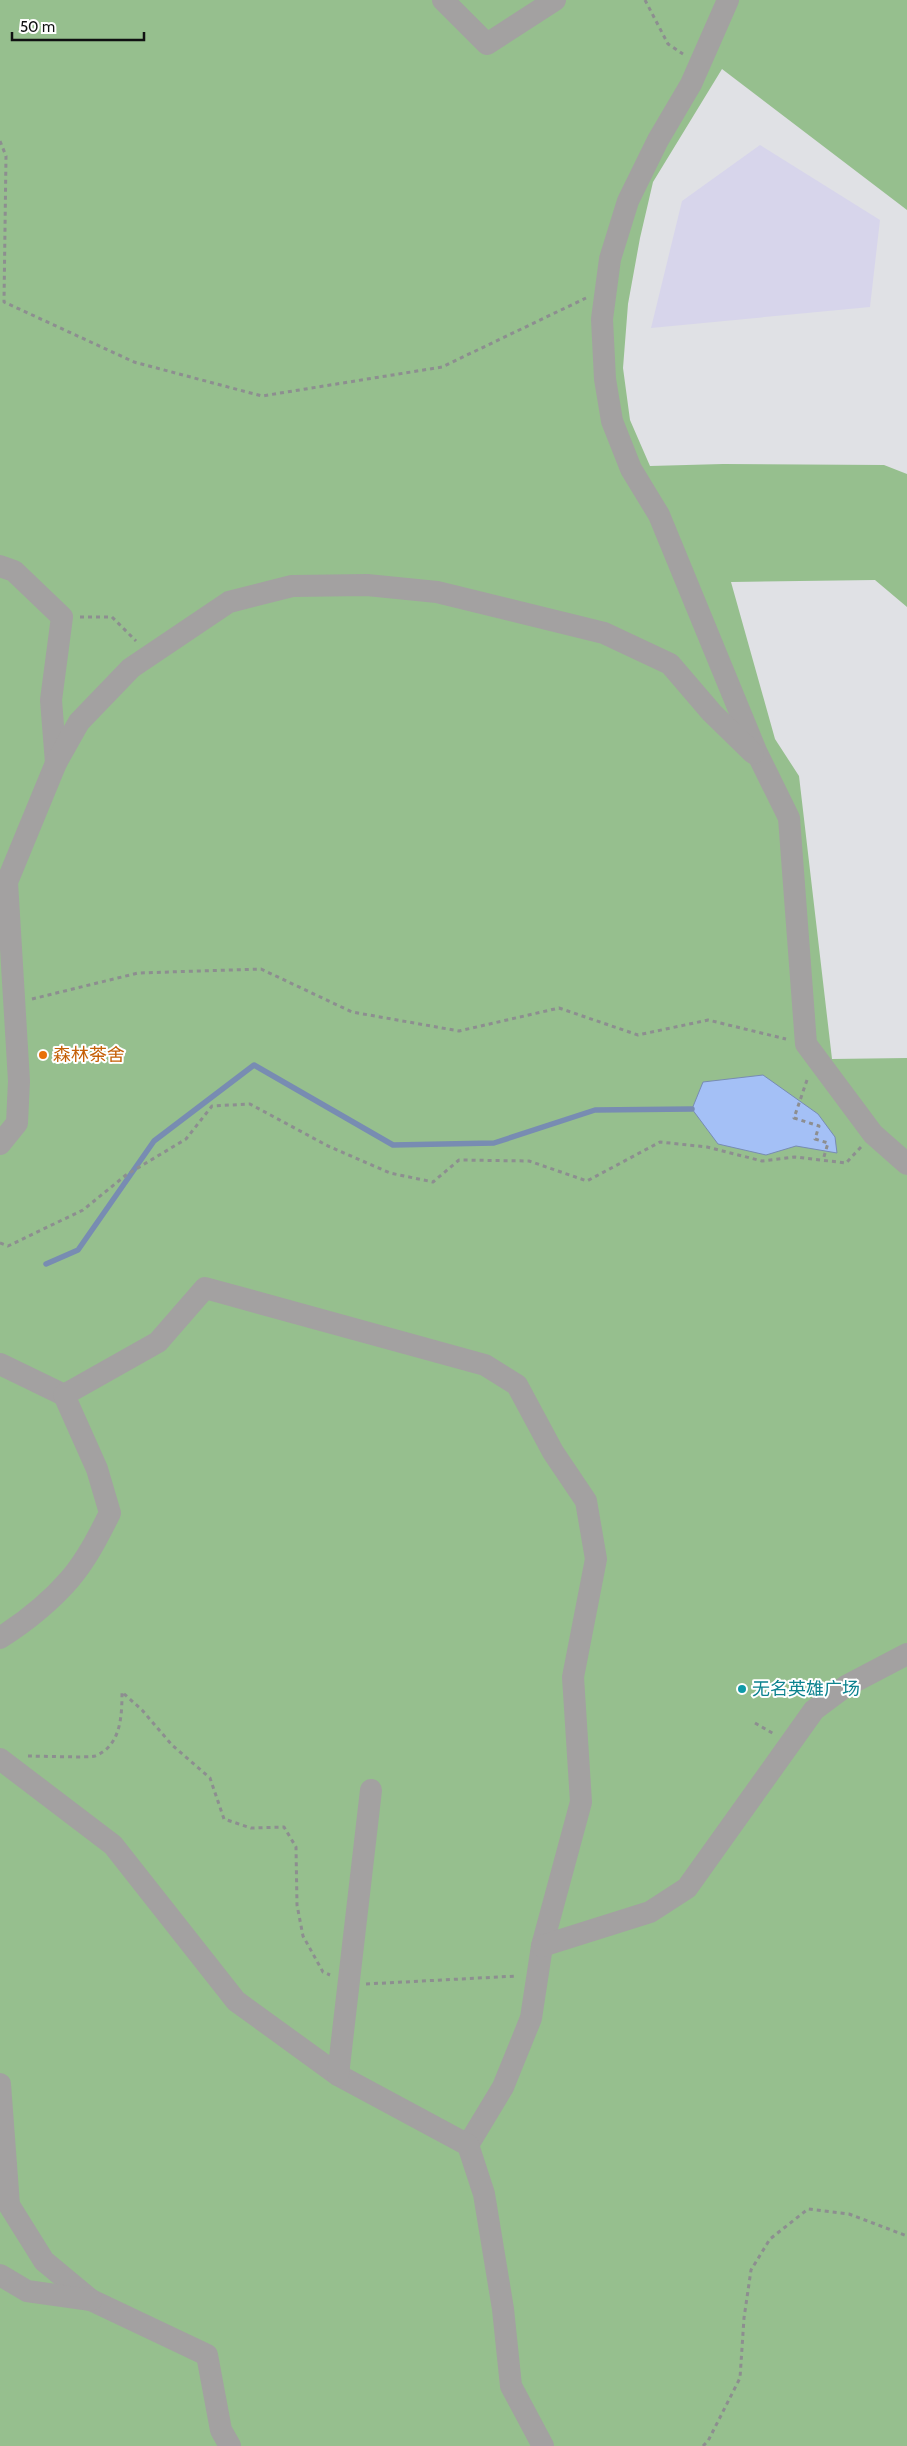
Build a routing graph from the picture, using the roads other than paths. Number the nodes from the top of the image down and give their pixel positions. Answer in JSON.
{"nodes":[{"id":1,"x":443,"y":0,"type":"edge"},
{"id":2,"x":554,"y":0,"type":"edge"},
{"id":3,"x":728,"y":0,"type":"edge"},
{"id":4,"x":0,"y":566,"type":"edge"},
{"id":5,"x":761,"y":761,"type":"junction"},
{"id":6,"x":56,"y":762,"type":"junction"},
{"id":7,"x":0,"y":1144,"type":"edge"},
{"id":8,"x":907,"y":1164,"type":"edge"},
{"id":9,"x":0,"y":1364,"type":"edge"},
{"id":10,"x":64,"y":1395,"type":"junction"},
{"id":11,"x":0,"y":1638,"type":"edge"},
{"id":12,"x":907,"y":1654,"type":"edge"},
{"id":13,"x":10,"y":1758,"type":"edge"},
{"id":14,"x":371,"y":1790,"type":"dead end"},
{"id":15,"x":542,"y":1946,"type":"junction"},
{"id":16,"x":338,"y":2075,"type":"junction"},
{"id":17,"x":0,"y":2084,"type":"edge"},
{"id":18,"x":468,"y":2145,"type":"junction"},
{"id":19,"x":0,"y":2275,"type":"edge"},
{"id":20,"x":91,"y":2300,"type":"junction"},
{"id":21,"x":230,"y":2446,"type":"edge"},
{"id":22,"x":543,"y":2446,"type":"edge"}],
"edges":[{"from":1,"to":2,"type":"lane"},
{"from":3,"to":5,"type":"lane"},
{"from":4,"to":6,"type":"lane"},
{"from":5,"to":6,"type":"lane"},
{"from":5,"to":8,"type":"lane"},
{"from":6,"to":7,"type":"lane"},
{"from":9,"to":10,"type":"lane"},
{"from":10,"to":11,"type":"lane"},
{"from":10,"to":15,"type":"lane"},
{"from":12,"to":15,"type":"lane"},
{"from":13,"to":16,"type":"lane"},
{"from":14,"to":16,"type":"lane"},
{"from":15,"to":18,"type":"lane"},
{"from":16,"to":18,"type":"lane"},
{"from":17,"to":20,"type":"lane"},
{"from":18,"to":22,"type":"lane"},
{"from":19,"to":20,"type":"lane"},
{"from":20,"to":21,"type":"lane"}]}
